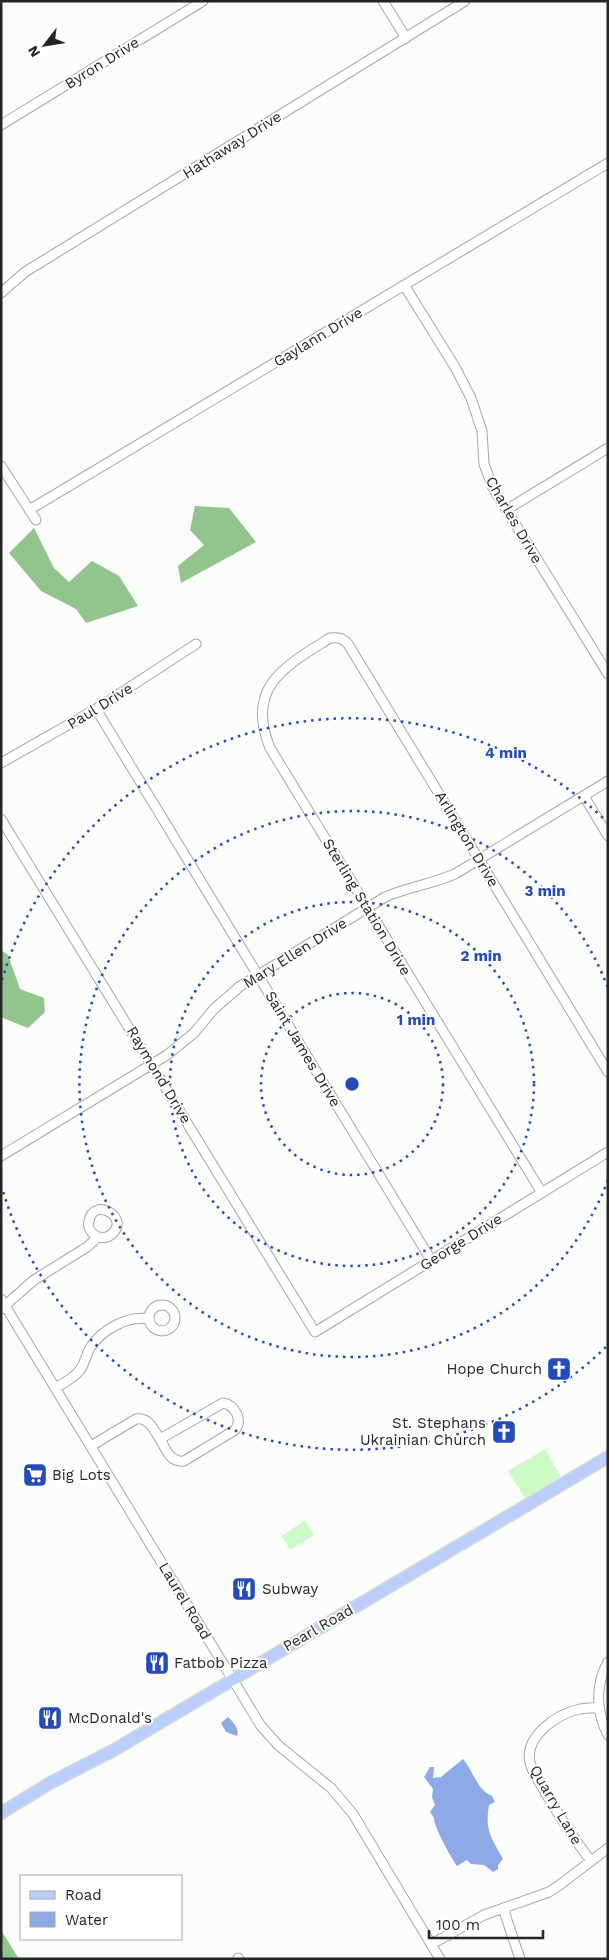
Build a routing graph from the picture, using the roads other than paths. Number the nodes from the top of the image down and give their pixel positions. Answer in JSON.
{"nodes":[{"id":1,"x":203,"y":1,"type":"edge"},
{"id":2,"x":383,"y":1,"type":"edge"},
{"id":3,"x":465,"y":1,"type":"edge"},
{"id":4,"x":406,"y":38,"type":"junction"},
{"id":5,"x":1,"y":126,"type":"edge"},
{"id":6,"x":608,"y":163,"type":"edge"},
{"id":7,"x":404,"y":285,"type":"junction"},
{"id":8,"x":1,"y":293,"type":"edge"},
{"id":9,"x":608,"y":448,"type":"edge"},
{"id":10,"x":1,"y":466,"type":"edge"},
{"id":11,"x":29,"y":510,"type":"junction"},
{"id":12,"x":506,"y":510,"type":"junction"},
{"id":13,"x":36,"y":520,"type":"dead end"},
{"id":14,"x":337,"y":637,"type":"joint"},
{"id":15,"x":196,"y":644,"type":"dead end"},
{"id":16,"x":608,"y":674,"type":"edge"},
{"id":17,"x":96,"y":709,"type":"junction"},
{"id":18,"x":1,"y":763,"type":"edge"},
{"id":19,"x":608,"y":781,"type":"edge"},
{"id":20,"x":584,"y":796,"type":"junction"},
{"id":21,"x":1,"y":819,"type":"edge"},
{"id":22,"x":608,"y":836,"type":"edge"},
{"id":23,"x":479,"y":860,"type":"junction"},
{"id":24,"x":368,"y":908,"type":"junction"},
{"id":25,"x":259,"y":976,"type":"junction"},
{"id":26,"x":152,"y":1064,"type":"junction"},
{"id":27,"x":608,"y":1072,"type":"edge"},
{"id":28,"x":608,"y":1152,"type":"edge"},
{"id":29,"x":1,"y":1156,"type":"edge"},
{"id":30,"x":542,"y":1193,"type":"junction"},
{"id":31,"x":98,"y":1237,"type":"dead end"},
{"id":32,"x":431,"y":1260,"type":"junction"},
{"id":33,"x":3,"y":1305,"type":"edge"},
{"id":34,"x":149,"y":1318,"type":"dead end"},
{"id":35,"x":315,"y":1332,"type":"joint"},
{"id":36,"x":55,"y":1388,"type":"junction"},
{"id":37,"x":160,"y":1439,"type":"junction"},
{"id":38,"x":91,"y":1446,"type":"junction"},
{"id":39,"x":608,"y":1457,"type":"edge"},
{"id":40,"x":608,"y":1662,"type":"edge"},
{"id":41,"x":232,"y":1679,"type":"junction"},
{"id":42,"x":599,"y":1707,"type":"junction"},
{"id":43,"x":608,"y":1734,"type":"edge"},
{"id":44,"x":1,"y":1813,"type":"edge"},
{"id":45,"x":608,"y":1848,"type":"edge"},
{"id":46,"x":591,"y":1861,"type":"junction"},
{"id":47,"x":503,"y":1908,"type":"junction"},
{"id":48,"x":432,"y":1944,"type":"junction"},
{"id":49,"x":440,"y":1959,"type":"edge"},
{"id":50,"x":520,"y":1959,"type":"edge"}],
"edges":[{"from":1,"to":5,"type":"street","name":"Byron Drive"},
{"from":2,"to":4,"type":"street"},
{"from":3,"to":4,"type":"street","name":"Hathaway Drive"},
{"from":4,"to":8,"type":"street","name":"Hathaway Drive"},
{"from":6,"to":7,"type":"street","name":"Gaylann Drive"},
{"from":7,"to":11,"type":"street","name":"Gaylann Drive"},
{"from":7,"to":12,"type":"street","name":"Charles Drive"},
{"from":9,"to":12,"type":"street"},
{"from":10,"to":11,"type":"street"},
{"from":11,"to":13,"type":"street"},
{"from":12,"to":16,"type":"street","name":"Charles Drive"},
{"from":14,"to":23,"type":"street","name":"Arlington Drive"},
{"from":14,"to":24,"type":"street","name":"Sterling Station Drive"},
{"from":15,"to":17,"type":"street","name":"Paul Drive"},
{"from":17,"to":18,"type":"street","name":"Paul Drive"},
{"from":17,"to":25,"type":"street","name":"Saint James Drive"},
{"from":19,"to":20,"type":"street","name":"Mary Ellen Drive"},
{"from":20,"to":22,"type":"street"},
{"from":20,"to":23,"type":"street","name":"Mary Ellen Drive"},
{"from":21,"to":26,"type":"street","name":"Raymond Drive"},
{"from":23,"to":24,"type":"street","name":"Mary Ellen Drive"},
{"from":23,"to":27,"type":"street","name":"Arlington Drive"},
{"from":24,"to":25,"type":"street","name":"Mary Ellen Drive"},
{"from":24,"to":30,"type":"street","name":"Sterling Station Drive"},
{"from":25,"to":26,"type":"street","name":"Mary Ellen Drive"},
{"from":25,"to":32,"type":"street","name":"Saint James Drive"},
{"from":26,"to":29,"type":"street","name":"Mary Ellen Drive"},
{"from":26,"to":35,"type":"street","name":"Raymond Drive"},
{"from":28,"to":30,"type":"street","name":"George Drive"},
{"from":30,"to":32,"type":"street","name":"George Drive"},
{"from":31,"to":33,"type":"street"},
{"from":32,"to":35,"type":"street","name":"George Drive"},
{"from":33,"to":36,"type":"street","name":"Laurel Road"},
{"from":34,"to":36,"type":"street"},
{"from":36,"to":38,"type":"street","name":"Laurel Road"},
{"from":37,"to":37,"type":"street"},
{"from":37,"to":38,"type":"street"},
{"from":38,"to":41,"type":"street","name":"Laurel Road"},
{"from":39,"to":41,"type":"main road","name":"Pearl Road"},
{"from":40,"to":42,"type":"street"},
{"from":41,"to":44,"type":"main road","name":"Pearl Road"},
{"from":41,"to":48,"type":"street","name":"Laurel Road"},
{"from":42,"to":43,"type":"street"},
{"from":42,"to":46,"type":"street","name":"Quarry Lane"},
{"from":45,"to":46,"type":"street"},
{"from":46,"to":47,"type":"street"},
{"from":47,"to":48,"type":"street"},
{"from":47,"to":50,"type":"street"},
{"from":48,"to":49,"type":"street","name":"Laurel Road"}]}
